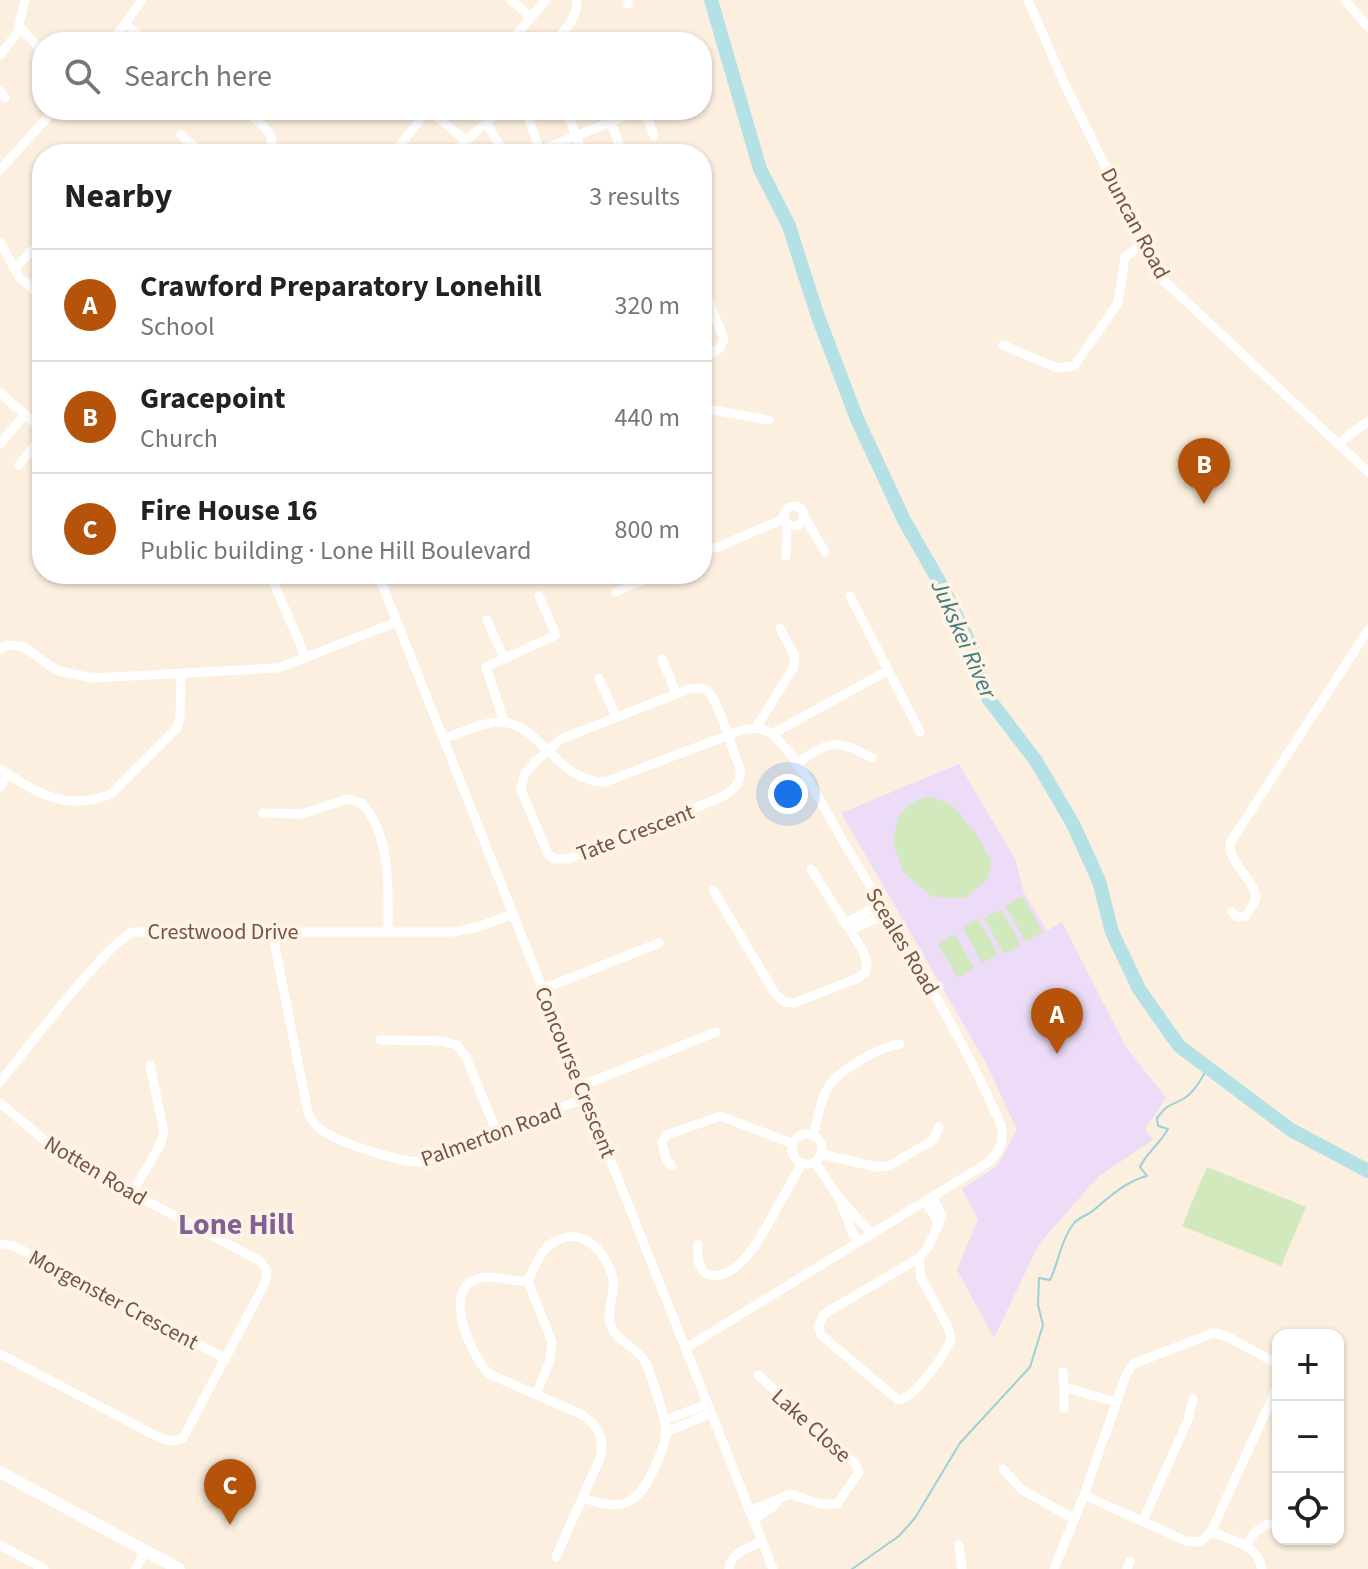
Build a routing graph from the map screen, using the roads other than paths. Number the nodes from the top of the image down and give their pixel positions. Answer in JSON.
{"nodes":[{"id":1,"x":25,"y":0,"type":"edge"},
{"id":2,"x":142,"y":0,"type":"edge"},
{"id":3,"x":511,"y":0,"type":"edge"},
{"id":4,"x":546,"y":0,"type":"edge"},
{"id":5,"x":577,"y":0,"type":"edge"},
{"id":6,"x":1028,"y":0,"type":"edge"},
{"id":7,"x":1345,"y":0,"type":"edge"},
{"id":8,"x":531,"y":17,"type":"junction"},
{"id":9,"x":126,"y":24,"type":"junction"},
{"id":10,"x":19,"y":26,"type":"junction"},
{"id":11,"x":1368,"y":27,"type":"edge"},
{"id":12,"x":120,"y":32,"type":"edge"},
{"id":13,"x":135,"y":32,"type":"edge"},
{"id":14,"x":518,"y":32,"type":"edge"},
{"id":15,"x":564,"y":32,"type":"edge"},
{"id":16,"x":32,"y":40,"type":"edge"},
{"id":17,"x":0,"y":55,"type":"edge"},
{"id":18,"x":44,"y":120,"type":"edge"},
{"id":19,"x":254,"y":120,"type":"edge"},
{"id":20,"x":420,"y":120,"type":"edge"},
{"id":21,"x":440,"y":120,"type":"edge"},
{"id":22,"x":489,"y":120,"type":"edge"},
{"id":23,"x":529,"y":120,"type":"edge"},
{"id":24,"x":570,"y":120,"type":"edge"},
{"id":25,"x":610,"y":120,"type":"edge"},
{"id":26,"x":618,"y":120,"type":"edge"},
{"id":27,"x":647,"y":120,"type":"edge"},
{"id":28,"x":486,"y":123,"type":"junction"},
{"id":29,"x":611,"y":123,"type":"junction"},
{"id":30,"x":181,"y":135,"type":"dead end"},
{"id":31,"x":654,"y":136,"type":"dead end"},
{"id":32,"x":577,"y":137,"type":"junction"},
{"id":33,"x":466,"y":141,"type":"junction"},
{"id":34,"x":191,"y":144,"type":"edge"},
{"id":35,"x":274,"y":144,"type":"edge"},
{"id":36,"x":401,"y":144,"type":"edge"},
{"id":37,"x":463,"y":144,"type":"edge"},
{"id":38,"x":499,"y":144,"type":"edge"},
{"id":39,"x":537,"y":144,"type":"edge"},
{"id":40,"x":561,"y":144,"type":"edge"},
{"id":41,"x":579,"y":144,"type":"edge"},
{"id":42,"x":619,"y":144,"type":"edge"},
{"id":43,"x":2,"y":164,"type":"edge"},
{"id":44,"x":0,"y":242,"type":"edge"},
{"id":45,"x":1143,"y":244,"type":"junction"},
{"id":46,"x":32,"y":251,"type":"edge"},
{"id":47,"x":9,"y":256,"type":"junction"},
{"id":48,"x":0,"y":264,"type":"edge"},
{"id":49,"x":14,"y":269,"type":"junction"},
{"id":50,"x":32,"y":289,"type":"edge"},
{"id":51,"x":712,"y":309,"type":"edge"},
{"id":52,"x":1003,"y":345,"type":"dead end"},
{"id":53,"x":712,"y":353,"type":"edge"},
{"id":54,"x":0,"y":393,"type":"edge"},
{"id":55,"x":712,"y":410,"type":"edge"},
{"id":56,"x":25,"y":414,"type":"junction"},
{"id":57,"x":32,"y":420,"type":"edge"},
{"id":58,"x":769,"y":420,"type":"dead end"},
{"id":59,"x":1368,"y":421,"type":"edge"},
{"id":60,"x":0,"y":444,"type":"edge"},
{"id":61,"x":1338,"y":444,"type":"junction"},
{"id":62,"x":32,"y":449,"type":"edge"},
{"id":63,"x":19,"y":465,"type":"dead end"},
{"id":64,"x":1368,"y":472,"type":"edge"},
{"id":65,"x":804,"y":516,"type":"junction"},
{"id":66,"x":786,"y":521,"type":"junction"},
{"id":67,"x":712,"y":548,"type":"edge"},
{"id":68,"x":825,"y":552,"type":"dead end"},
{"id":69,"x":786,"y":556,"type":"dead end"},
{"id":70,"x":274,"y":584,"type":"edge"},
{"id":71,"x":382,"y":584,"type":"edge"},
{"id":72,"x":634,"y":584,"type":"edge"},
{"id":73,"x":616,"y":592,"type":"dead end"},
{"id":74,"x":539,"y":596,"type":"dead end"},
{"id":75,"x":850,"y":596,"type":"dead end"},
{"id":76,"x":487,"y":620,"type":"dead end"},
{"id":77,"x":397,"y":622,"type":"junction"},
{"id":78,"x":780,"y":628,"type":"dead end"},
{"id":79,"x":1368,"y":630,"type":"edge"},
{"id":80,"x":0,"y":650,"type":"edge"},
{"id":81,"x":306,"y":658,"type":"junction"},
{"id":82,"x":504,"y":658,"type":"junction"},
{"id":83,"x":662,"y":659,"type":"dead end"},
{"id":84,"x":887,"y":671,"type":"junction"},
{"id":85,"x":181,"y":674,"type":"junction"},
{"id":86,"x":599,"y":678,"type":"dead end"},
{"id":87,"x":676,"y":693,"type":"junction"},
{"id":88,"x":616,"y":717,"type":"junction"},
{"id":89,"x":504,"y":722,"type":"junction"},
{"id":90,"x":756,"y":728,"type":"junction"},
{"id":91,"x":920,"y":732,"type":"dead end"},
{"id":92,"x":772,"y":734,"type":"junction"},
{"id":93,"x":727,"y":737,"type":"junction"},
{"id":94,"x":444,"y":739,"type":"junction"},
{"id":95,"x":548,"y":752,"type":"junction"},
{"id":96,"x":872,"y":758,"type":"dead end"},
{"id":97,"x":796,"y":764,"type":"junction"},
{"id":98,"x":4,"y":772,"type":"edge"},
{"id":99,"x":0,"y":787,"type":"edge"},
{"id":100,"x":263,"y":813,"type":"dead end"},
{"id":101,"x":811,"y":869,"type":"dead end"},
{"id":102,"x":713,"y":890,"type":"dead end"},
{"id":103,"x":884,"y":908,"type":"junction"},
{"id":104,"x":1232,"y":912,"type":"dead end"},
{"id":105,"x":513,"y":914,"type":"junction"},
{"id":106,"x":848,"y":927,"type":"junction"},
{"id":107,"x":272,"y":931,"type":"junction"},
{"id":108,"x":388,"y":933,"type":"junction"},
{"id":109,"x":659,"y":943,"type":"dead end"},
{"id":110,"x":543,"y":989,"type":"junction"},
{"id":111,"x":716,"y":1032,"type":"dead end"},
{"id":112,"x":380,"y":1040,"type":"dead end"},
{"id":113,"x":900,"y":1044,"type":"dead end"},
{"id":114,"x":150,"y":1065,"type":"dead end"},
{"id":115,"x":0,"y":1082,"type":"edge"},
{"id":116,"x":581,"y":1086,"type":"junction"},
{"id":117,"x":585,"y":1098,"type":"junction"},
{"id":118,"x":0,"y":1103,"type":"edge"},
{"id":119,"x":939,"y":1127,"type":"dead end"},
{"id":120,"x":497,"y":1133,"type":"junction"},
{"id":121,"x":813,"y":1136,"type":"junction"},
{"id":122,"x":793,"y":1144,"type":"junction"},
{"id":123,"x":818,"y":1158,"type":"junction"},
{"id":124,"x":803,"y":1163,"type":"junction"},
{"id":125,"x":672,"y":1166,"type":"dead end"},
{"id":126,"x":132,"y":1193,"type":"junction"},
{"id":127,"x":839,"y":1198,"type":"junction"},
{"id":128,"x":929,"y":1199,"type":"junction"},
{"id":129,"x":872,"y":1234,"type":"junction"},
{"id":130,"x":857,"y":1243,"type":"junction"},
{"id":131,"x":0,"y":1244,"type":"edge"},
{"id":132,"x":698,"y":1245,"type":"dead end"},
{"id":133,"x":919,"y":1258,"type":"junction"},
{"id":134,"x":896,"y":1272,"type":"junction"},
{"id":135,"x":921,"y":1278,"type":"junction"},
{"id":136,"x":528,"y":1281,"type":"junction"},
{"id":137,"x":686,"y":1348,"type":"junction"},
{"id":138,"x":0,"y":1354,"type":"edge"},
{"id":139,"x":226,"y":1359,"type":"junction"},
{"id":140,"x":1272,"y":1361,"type":"edge"},
{"id":141,"x":1063,"y":1372,"type":"dead end"},
{"id":142,"x":758,"y":1375,"type":"dead end"},
{"id":143,"x":1064,"y":1387,"type":"junction"},
{"id":144,"x":536,"y":1394,"type":"junction"},
{"id":145,"x":1272,"y":1398,"type":"edge"},
{"id":146,"x":1193,"y":1399,"type":"dead end"},
{"id":147,"x":1115,"y":1402,"type":"junction"},
{"id":148,"x":1064,"y":1408,"type":"dead end"},
{"id":149,"x":708,"y":1409,"type":"junction"},
{"id":150,"x":664,"y":1420,"type":"junction"},
{"id":151,"x":666,"y":1432,"type":"junction"},
{"id":152,"x":1003,"y":1469,"type":"dead end"},
{"id":153,"x":0,"y":1472,"type":"edge"},
{"id":154,"x":1084,"y":1495,"type":"junction"},
{"id":155,"x":584,"y":1498,"type":"junction"},
{"id":156,"x":751,"y":1516,"type":"junction"},
{"id":157,"x":1074,"y":1519,"type":"junction"},
{"id":158,"x":1143,"y":1521,"type":"junction"},
{"id":159,"x":1272,"y":1523,"type":"edge"},
{"id":160,"x":1211,"y":1532,"type":"junction"},
{"id":161,"x":762,"y":1541,"type":"junction"},
{"id":162,"x":0,"y":1545,"type":"edge"},
{"id":163,"x":959,"y":1545,"type":"dead end"},
{"id":164,"x":1246,"y":1545,"type":"junction"},
{"id":165,"x":145,"y":1552,"type":"junction"},
{"id":166,"x":556,"y":1557,"type":"dead end"},
{"id":167,"x":44,"y":1569,"type":"edge"},
{"id":168,"x":135,"y":1569,"type":"edge"},
{"id":169,"x":179,"y":1569,"type":"edge"},
{"id":170,"x":729,"y":1569,"type":"edge"},
{"id":171,"x":773,"y":1569,"type":"edge"},
{"id":172,"x":962,"y":1569,"type":"edge"},
{"id":173,"x":1054,"y":1569,"type":"edge"},
{"id":174,"x":1262,"y":1569,"type":"edge"}],
"edges":[{"from":1,"to":10,"type":"street"},
{"from":2,"to":9,"type":"street"},
{"from":3,"to":8,"type":"street"},
{"from":4,"to":8,"type":"street"},
{"from":5,"to":15,"type":"street"},
{"from":6,"to":45,"type":"street","name":"Duncan Road"},
{"from":7,"to":11,"type":"street"},
{"from":8,"to":14,"type":"street"},
{"from":9,"to":12,"type":"street"},
{"from":9,"to":13,"type":"street"},
{"from":10,"to":16,"type":"street"},
{"from":10,"to":17,"type":"street"},
{"from":18,"to":43,"type":"street"},
{"from":19,"to":35,"type":"street"},
{"from":20,"to":36,"type":"street"},
{"from":21,"to":33,"type":"street"},
{"from":22,"to":28,"type":"street"},
{"from":23,"to":39,"type":"street"},
{"from":24,"to":32,"type":"street"},
{"from":25,"to":29,"type":"street"},
{"from":26,"to":29,"type":"street"},
{"from":27,"to":31,"type":"street"},
{"from":28,"to":33,"type":"street"},
{"from":28,"to":38,"type":"street"},
{"from":29,"to":32,"type":"street"},
{"from":29,"to":42,"type":"street"},
{"from":30,"to":34,"type":"street"},
{"from":32,"to":40,"type":"street"},
{"from":32,"to":41,"type":"street"},
{"from":33,"to":37,"type":"street"},
{"from":44,"to":47,"type":"street"},
{"from":45,"to":52,"type":"street"},
{"from":45,"to":61,"type":"street","name":"Duncan Road"},
{"from":46,"to":49,"type":"street"},
{"from":47,"to":48,"type":"street"},
{"from":47,"to":49,"type":"street"},
{"from":49,"to":50,"type":"street"},
{"from":51,"to":53,"type":"street"},
{"from":54,"to":56,"type":"street"},
{"from":55,"to":58,"type":"street"},
{"from":56,"to":57,"type":"street"},
{"from":56,"to":60,"type":"street"},
{"from":59,"to":61,"type":"street"},
{"from":61,"to":64,"type":"street","name":"Duncan Road"},
{"from":62,"to":63,"type":"street"},
{"from":65,"to":66,"type":"street"},
{"from":65,"to":66,"type":"street"},
{"from":65,"to":68,"type":"street"},
{"from":66,"to":67,"type":"street"},
{"from":66,"to":69,"type":"street"},
{"from":70,"to":81,"type":"street"},
{"from":71,"to":77,"type":"street","name":"Concourse Crescent"},
{"from":72,"to":73,"type":"street"},
{"from":74,"to":82,"type":"street"},
{"from":75,"to":84,"type":"street"},
{"from":76,"to":82,"type":"street"},
{"from":77,"to":81,"type":"street"},
{"from":77,"to":94,"type":"street","name":"Concourse Crescent"},
{"from":78,"to":90,"type":"street"},
{"from":79,"to":104,"type":"street"},
{"from":80,"to":85,"type":"street"},
{"from":81,"to":85,"type":"street"},
{"from":82,"to":89,"type":"street"},
{"from":83,"to":87,"type":"street"},
{"from":84,"to":91,"type":"street"},
{"from":84,"to":92,"type":"street"},
{"from":85,"to":98,"type":"street"},
{"from":86,"to":88,"type":"street"},
{"from":87,"to":88,"type":"street"},
{"from":87,"to":93,"type":"street"},
{"from":88,"to":95,"type":"street"},
{"from":89,"to":94,"type":"street"},
{"from":89,"to":95,"type":"street"},
{"from":90,"to":92,"type":"street"},
{"from":90,"to":93,"type":"street"},
{"from":92,"to":97,"type":"street","name":"Sceales Road"},
{"from":93,"to":95,"type":"street"},
{"from":93,"to":95,"type":"street","name":"Tate Crescent"},
{"from":94,"to":105,"type":"street","name":"Concourse Crescent"},
{"from":96,"to":97,"type":"street"},
{"from":97,"to":103,"type":"street","name":"Sceales Road"},
{"from":98,"to":99,"type":"street"},
{"from":100,"to":108,"type":"street"},
{"from":101,"to":106,"type":"street"},
{"from":102,"to":106,"type":"street"},
{"from":103,"to":106,"type":"street"},
{"from":103,"to":128,"type":"street","name":"Sceales Road"},
{"from":105,"to":108,"type":"street","name":"Crestwood Drive"},
{"from":105,"to":110,"type":"street","name":"Concourse Crescent"},
{"from":107,"to":108,"type":"street","name":"Crestwood Drive"},
{"from":107,"to":115,"type":"street","name":"Crestwood Drive"},
{"from":107,"to":120,"type":"street","name":"Palmerton Road"},
{"from":109,"to":110,"type":"street"},
{"from":110,"to":116,"type":"street","name":"Concourse Crescent"},
{"from":111,"to":116,"type":"street"},
{"from":112,"to":120,"type":"street"},
{"from":113,"to":121,"type":"street"},
{"from":114,"to":126,"type":"street"},
{"from":116,"to":117,"type":"street","name":"Concourse Crescent"},
{"from":117,"to":120,"type":"street","name":"Palmerton Road"},
{"from":117,"to":137,"type":"street","name":"Concourse Crescent"},
{"from":118,"to":126,"type":"street","name":"Notten Road"},
{"from":119,"to":123,"type":"street"},
{"from":121,"to":122,"type":"street"},
{"from":121,"to":123,"type":"street"},
{"from":122,"to":124,"type":"street"},
{"from":122,"to":125,"type":"street"},
{"from":123,"to":124,"type":"street"},
{"from":123,"to":127,"type":"street"},
{"from":124,"to":132,"type":"street"},
{"from":126,"to":139,"type":"street","name":"Notten Road"},
{"from":127,"to":129,"type":"street"},
{"from":127,"to":130,"type":"street"},
{"from":128,"to":129,"type":"street","name":"Sceales Road"},
{"from":128,"to":133,"type":"street"},
{"from":129,"to":130,"type":"street","name":"Sceales Road"},
{"from":130,"to":137,"type":"street","name":"Sceales Road"},
{"from":131,"to":139,"type":"street","name":"Morgenster Crescent"},
{"from":133,"to":134,"type":"street"},
{"from":133,"to":135,"type":"street"},
{"from":134,"to":135,"type":"street"},
{"from":134,"to":135,"type":"street"},
{"from":136,"to":144,"type":"street"},
{"from":136,"to":144,"type":"street"},
{"from":136,"to":150,"type":"street"},
{"from":137,"to":149,"type":"street","name":"Concourse Crescent"},
{"from":138,"to":139,"type":"street"},
{"from":140,"to":147,"type":"street"},
{"from":141,"to":143,"type":"street"},
{"from":142,"to":156,"type":"street","name":"Lake Close"},
{"from":143,"to":147,"type":"street"},
{"from":143,"to":148,"type":"street"},
{"from":144,"to":155,"type":"street"},
{"from":145,"to":160,"type":"street"},
{"from":146,"to":158,"type":"street"},
{"from":147,"to":154,"type":"street"},
{"from":149,"to":150,"type":"street"},
{"from":149,"to":151,"type":"street"},
{"from":149,"to":156,"type":"street","name":"Concourse Crescent"},
{"from":150,"to":151,"type":"street"},
{"from":151,"to":155,"type":"street"},
{"from":152,"to":157,"type":"street"},
{"from":153,"to":165,"type":"street"},
{"from":154,"to":157,"type":"street"},
{"from":154,"to":158,"type":"street"},
{"from":155,"to":166,"type":"street"},
{"from":156,"to":161,"type":"street","name":"Concourse Crescent"},
{"from":157,"to":173,"type":"street"},
{"from":158,"to":160,"type":"street"},
{"from":159,"to":164,"type":"street"},
{"from":160,"to":164,"type":"street"},
{"from":161,"to":170,"type":"street"},
{"from":161,"to":171,"type":"street","name":"Concourse Crescent"},
{"from":162,"to":167,"type":"street"},
{"from":163,"to":172,"type":"street"},
{"from":164,"to":174,"type":"street"},
{"from":165,"to":168,"type":"street"},
{"from":165,"to":169,"type":"street"}]}
